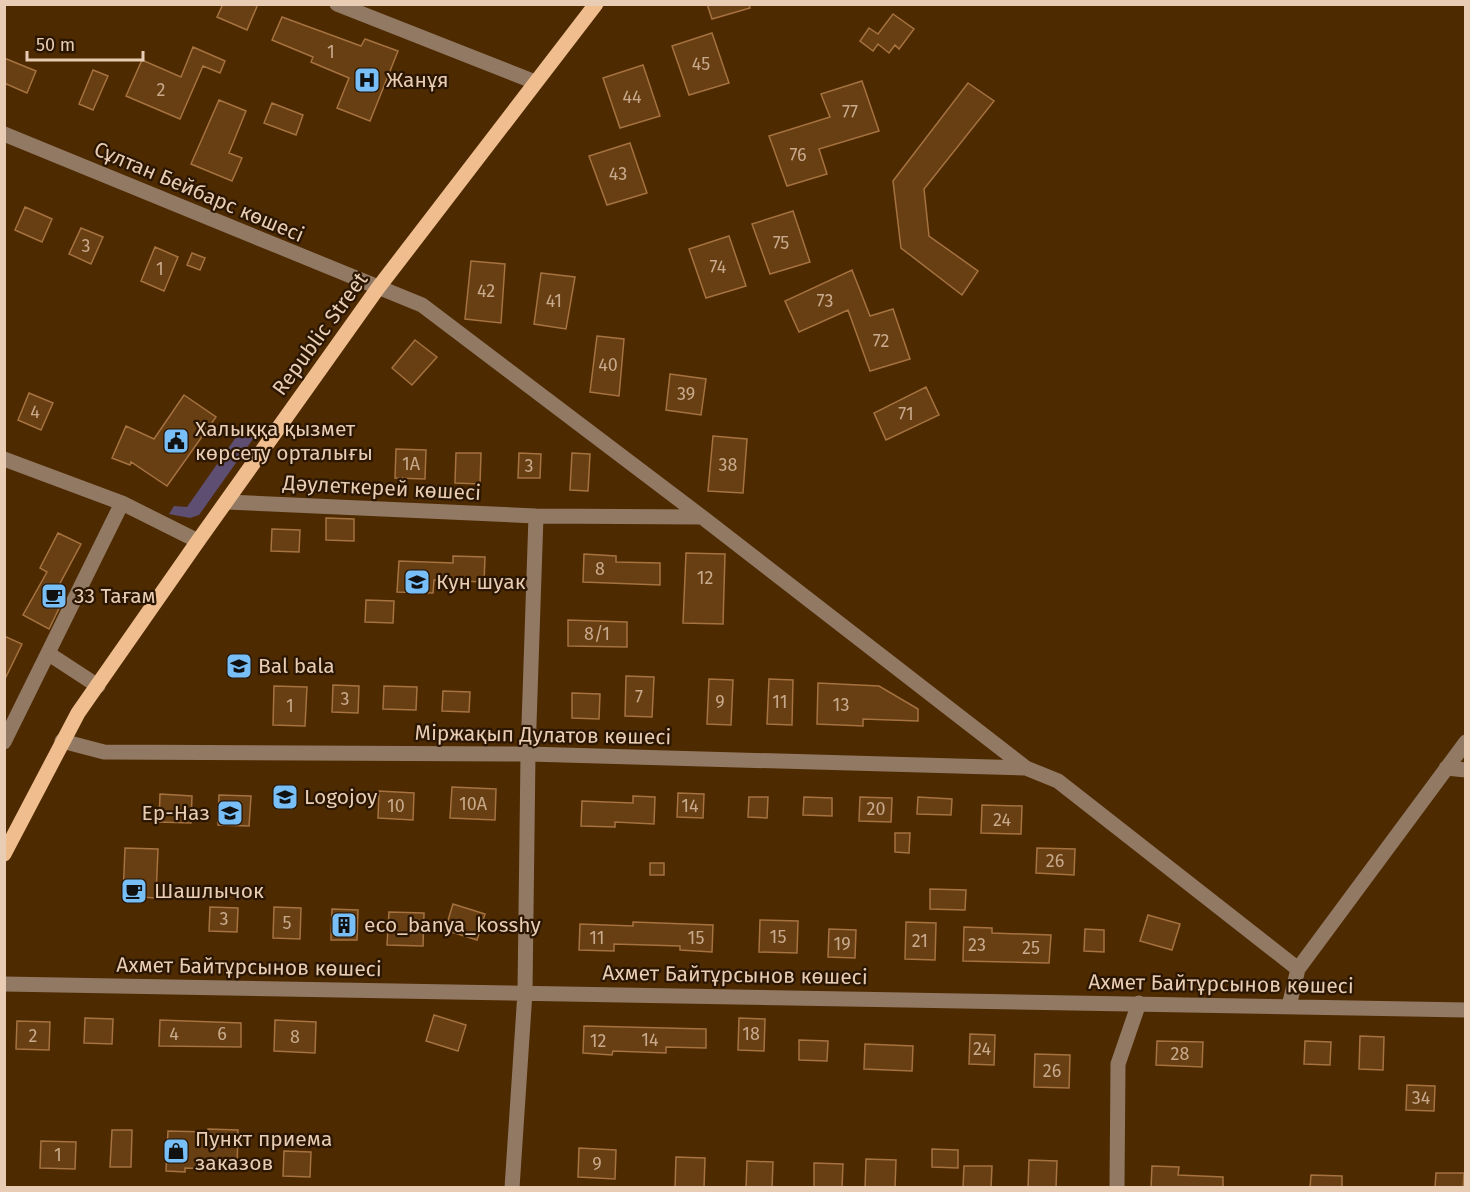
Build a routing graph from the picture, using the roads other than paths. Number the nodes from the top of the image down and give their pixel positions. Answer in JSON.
{"nodes":[{"id":1,"x":337,"y":4,"type":"edge"},
{"id":2,"x":596,"y":4,"type":"edge"},
{"id":3,"x":535,"y":82,"type":"junction"},
{"id":4,"x":4,"y":134,"type":"edge"},
{"id":5,"x":378,"y":288,"type":"junction"},
{"id":6,"x":4,"y":459,"type":"edge"},
{"id":7,"x":227,"y":502,"type":"junction"},
{"id":8,"x":122,"y":503,"type":"junction"},
{"id":9,"x":536,"y":516,"type":"junction"},
{"id":10,"x":702,"y":517,"type":"junction"},
{"id":11,"x":198,"y":541,"type":"junction"},
{"id":12,"x":49,"y":654,"type":"junction"},
{"id":13,"x":98,"y":686,"type":"junction"},
{"id":14,"x":62,"y":741,"type":"junction"},
{"id":15,"x":4,"y":742,"type":"edge"},
{"id":16,"x":1466,"y":742,"type":"edge"},
{"id":17,"x":528,"y":754,"type":"junction"},
{"id":18,"x":1026,"y":768,"type":"junction"},
{"id":19,"x":1446,"y":768,"type":"junction"},
{"id":20,"x":1466,"y":770,"type":"edge"},
{"id":21,"x":4,"y":854,"type":"edge"},
{"id":22,"x":1298,"y":969,"type":"junction"},
{"id":23,"x":4,"y":984,"type":"edge"},
{"id":24,"x":525,"y":992,"type":"junction"},
{"id":25,"x":1139,"y":1004,"type":"junction"},
{"id":26,"x":1289,"y":1006,"type":"junction"},
{"id":27,"x":1466,"y":1010,"type":"edge"},
{"id":28,"x":512,"y":1188,"type":"edge"},
{"id":29,"x":1117,"y":1188,"type":"edge"}],
"edges":[{"from":1,"to":3,"type":"street"},
{"from":2,"to":3,"type":"main road","name":"Republic Street"},
{"from":3,"to":5,"type":"main road","name":"Republic Street"},
{"from":4,"to":5,"type":"street","name":"Сұлтан Бейбарс көшесі"},
{"from":5,"to":7,"type":"main road","name":"Republic Street"},
{"from":5,"to":10,"type":"street","name":"Сұлтан Бейбарс көшесі"},
{"from":6,"to":8,"type":"street"},
{"from":7,"to":9,"type":"street","name":"Дәулеткерей көшесі"},
{"from":7,"to":11,"type":"main road","name":"Republic Street"},
{"from":8,"to":11,"type":"street"},
{"from":8,"to":12,"type":"street"},
{"from":9,"to":10,"type":"street","name":"Дәулеткерей көшесі"},
{"from":9,"to":17,"type":"street"},
{"from":10,"to":18,"type":"street","name":"Сұлтан Бейбарс көшесі"},
{"from":11,"to":13,"type":"main road","name":"Republic Street"},
{"from":12,"to":13,"type":"street"},
{"from":12,"to":15,"type":"street"},
{"from":13,"to":14,"type":"main road","name":"Republic Street"},
{"from":14,"to":17,"type":"street","name":"Міржақып Дулатов көшесі"},
{"from":14,"to":21,"type":"main road","name":"Republic Street"},
{"from":16,"to":19,"type":"street"},
{"from":17,"to":18,"type":"street","name":"Міржақып Дулатов көшесі"},
{"from":17,"to":24,"type":"street"},
{"from":18,"to":22,"type":"street"},
{"from":19,"to":20,"type":"street"},
{"from":19,"to":22,"type":"street"},
{"from":22,"to":26,"type":"street"},
{"from":23,"to":24,"type":"street","name":"Ахмет Байтұрсынов көшесі"},
{"from":24,"to":25,"type":"street","name":"Ахмет Байтұрсынов көшесі"},
{"from":24,"to":28,"type":"street"},
{"from":25,"to":26,"type":"street","name":"Ахмет Байтұрсынов көшесі"},
{"from":25,"to":29,"type":"street"},
{"from":26,"to":27,"type":"street","name":"Ахмет Байтұрсынов көшесі"}]}
